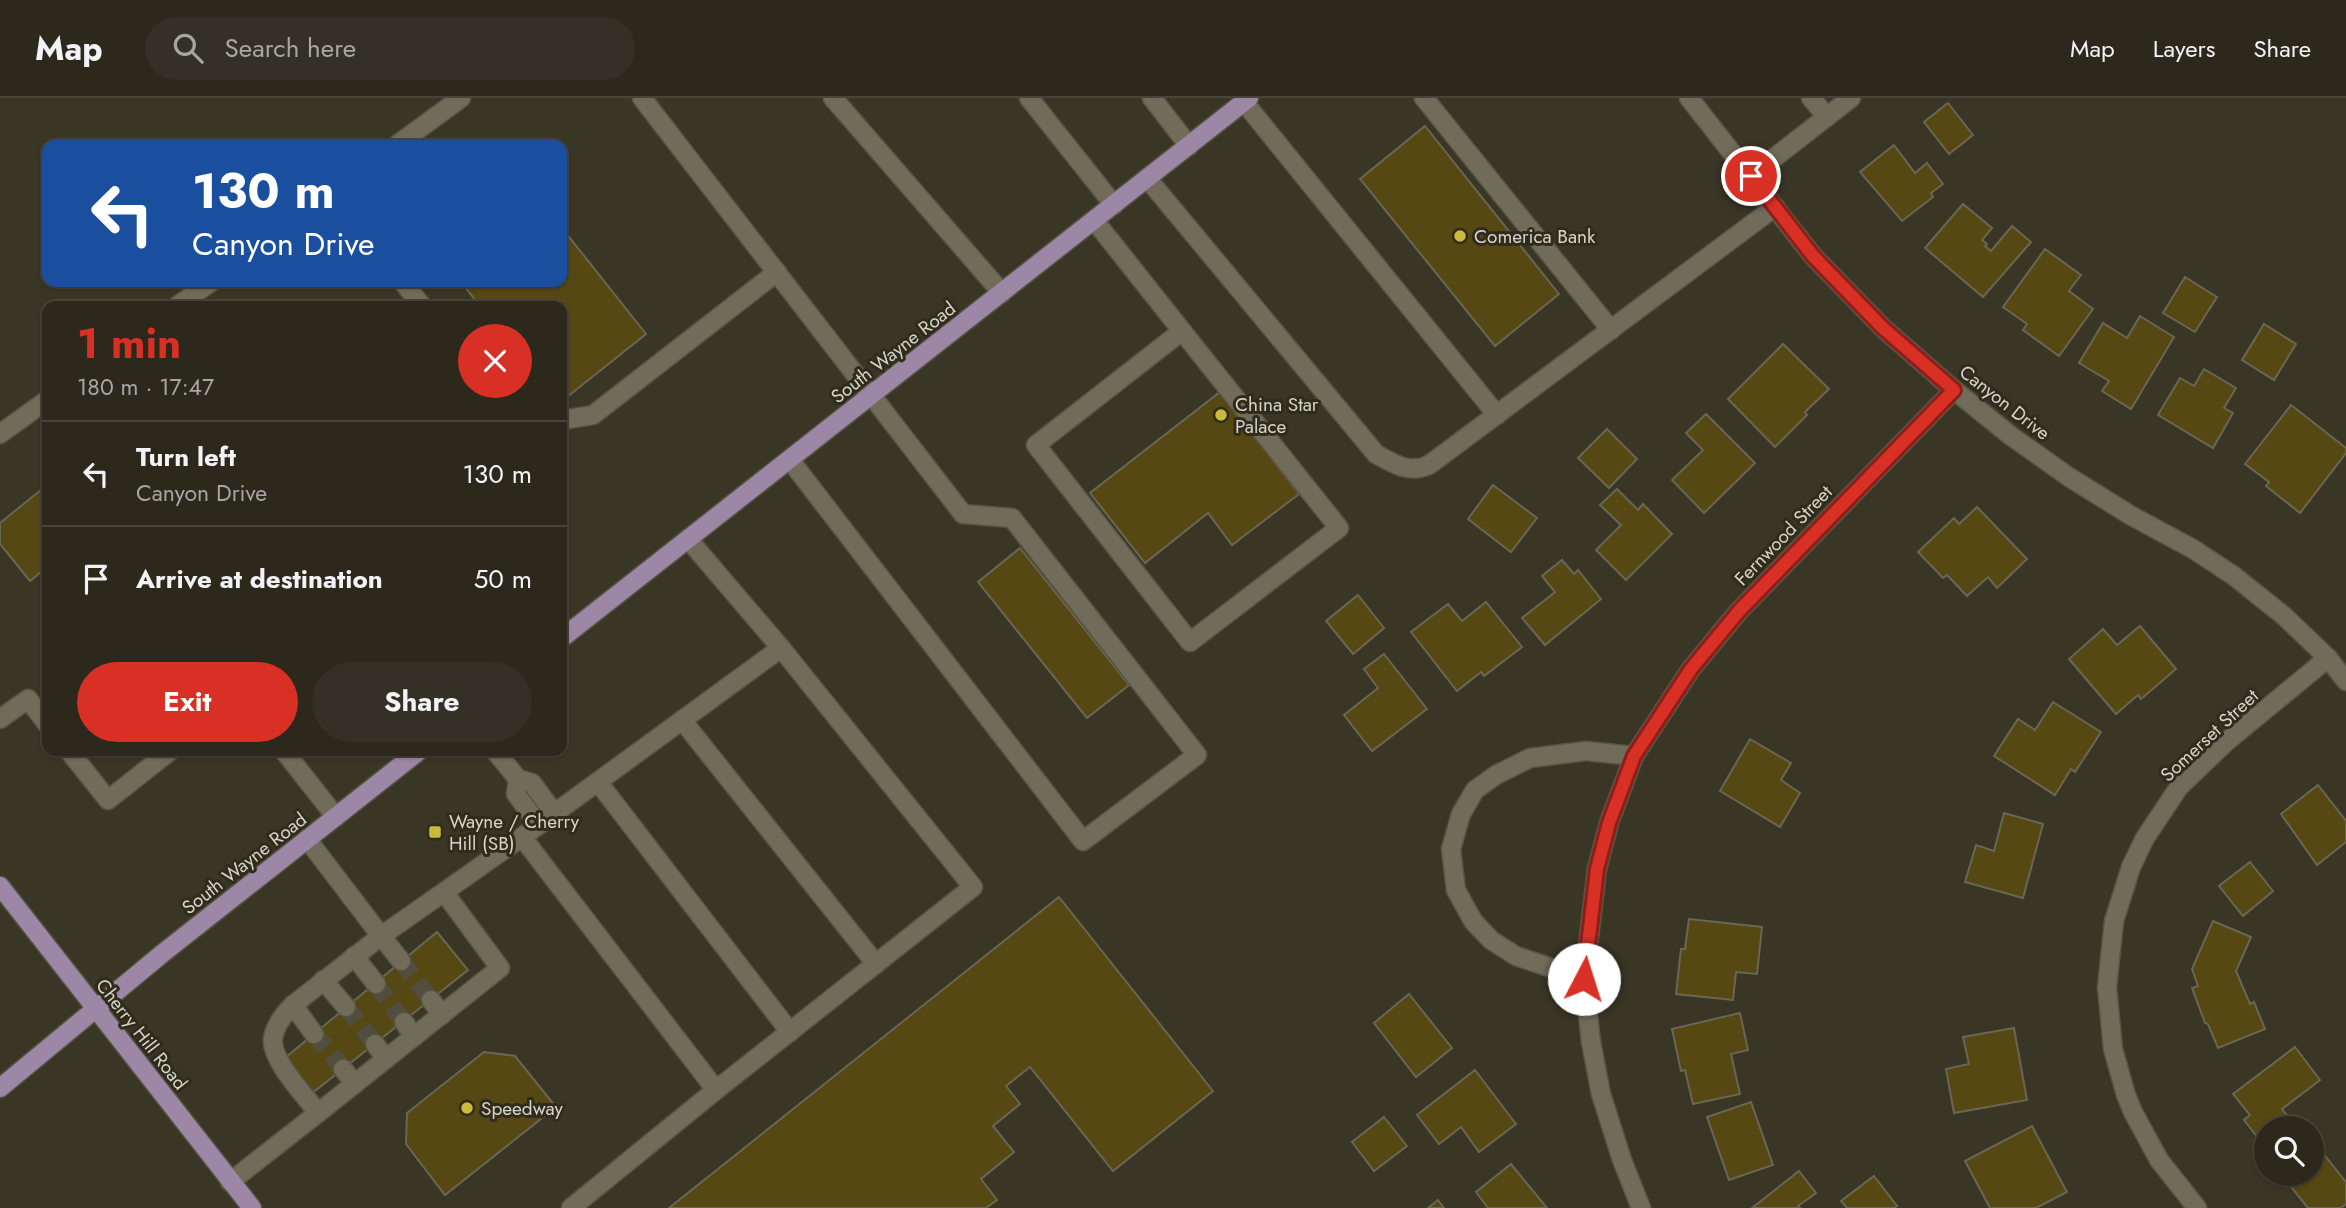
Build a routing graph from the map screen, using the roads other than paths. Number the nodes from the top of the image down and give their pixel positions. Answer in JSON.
{"nodes":[{"id":1,"x":461,"y":98,"type":"edge"},
{"id":2,"x":642,"y":98,"type":"edge"},
{"id":3,"x":832,"y":98,"type":"edge"},
{"id":4,"x":1028,"y":98,"type":"edge"},
{"id":5,"x":1152,"y":98,"type":"edge"},
{"id":6,"x":1424,"y":98,"type":"edge"},
{"id":7,"x":1689,"y":98,"type":"edge"},
{"id":8,"x":1811,"y":98,"type":"edge"},
{"id":9,"x":1852,"y":98,"type":"edge"},
{"id":10,"x":1247,"y":100,"type":"edge"},
{"id":11,"x":1827,"y":117,"type":"junction"},
{"id":12,"x":404,"y":140,"type":"edge"},
{"id":13,"x":1189,"y":146,"type":"junction"},
{"id":14,"x":1751,"y":176,"type":"junction"},
{"id":15,"x":1147,"y":178,"type":"junction"},
{"id":16,"x":1114,"y":205,"type":"junction"},
{"id":17,"x":1775,"y":207,"type":"junction"},
{"id":18,"x":1094,"y":220,"type":"junction"},
{"id":19,"x":777,"y":272,"type":"junction"},
{"id":20,"x":204,"y":287,"type":"edge"},
{"id":21,"x":407,"y":287,"type":"edge"},
{"id":22,"x":1002,"y":293,"type":"junction"},
{"id":23,"x":184,"y":301,"type":"edge"},
{"id":24,"x":418,"y":301,"type":"edge"},
{"id":25,"x":1611,"y":330,"type":"junction"},
{"id":26,"x":1182,"y":331,"type":"junction"},
{"id":27,"x":1954,"y":390,"type":"junction"},
{"id":28,"x":872,"y":395,"type":"junction"},
{"id":29,"x":42,"y":404,"type":"edge"},
{"id":30,"x":1497,"y":415,"type":"junction"},
{"id":31,"x":567,"y":419,"type":"edge"},
{"id":32,"x":0,"y":434,"type":"edge"},
{"id":33,"x":790,"y":460,"type":"junction"},
{"id":34,"x":688,"y":539,"type":"junction"},
{"id":35,"x":567,"y":634,"type":"edge"},
{"id":36,"x":781,"y":648,"type":"junction"},
{"id":37,"x":2328,"y":659,"type":"junction"},
{"id":38,"x":2346,"y":681,"type":"edge"},
{"id":39,"x":42,"y":718,"type":"edge"},
{"id":40,"x":0,"y":719,"type":"edge"},
{"id":41,"x":682,"y":720,"type":"junction"},
{"id":42,"x":73,"y":756,"type":"edge"},
{"id":43,"x":164,"y":756,"type":"edge"},
{"id":44,"x":288,"y":756,"type":"edge"},
{"id":45,"x":412,"y":756,"type":"edge"},
{"id":46,"x":499,"y":756,"type":"edge"},
{"id":47,"x":1634,"y":756,"type":"junction"},
{"id":48,"x":518,"y":779,"type":"junction"},
{"id":49,"x":597,"y":782,"type":"junction"},
{"id":50,"x":554,"y":813,"type":"junction"},
{"id":51,"x":336,"y":817,"type":"junction"},
{"id":52,"x":538,"y":825,"type":"junction"},
{"id":53,"x":522,"y":837,"type":"junction"},
{"id":54,"x":306,"y":839,"type":"junction"},
{"id":55,"x":0,"y":886,"type":"edge"},
{"id":56,"x":444,"y":892,"type":"junction"},
{"id":57,"x":381,"y":936,"type":"junction"},
{"id":58,"x":354,"y":956,"type":"junction"},
{"id":59,"x":401,"y":961,"type":"tunnel mouth"},
{"id":60,"x":876,"y":964,"type":"junction"},
{"id":61,"x":1584,"y":979,"type":"junction"},
{"id":62,"x":323,"y":980,"type":"junction"},
{"id":63,"x":376,"y":984,"type":"tunnel mouth"},
{"id":64,"x":430,"y":1000,"type":"tunnel mouth"},
{"id":65,"x":293,"y":1005,"type":"junction"},
{"id":66,"x":346,"y":1007,"type":"tunnel mouth"},
{"id":67,"x":95,"y":1009,"type":"junction"},
{"id":68,"x":442,"y":1015,"type":"junction"},
{"id":69,"x":790,"y":1032,"type":"junction"},
{"id":70,"x":314,"y":1034,"type":"tunnel mouth"},
{"id":71,"x":375,"y":1044,"type":"tunnel mouth"},
{"id":72,"x":386,"y":1059,"type":"junction"},
{"id":73,"x":343,"y":1069,"type":"tunnel mouth"},
{"id":74,"x":355,"y":1084,"type":"junction"},
{"id":75,"x":0,"y":1087,"type":"edge"},
{"id":76,"x":716,"y":1090,"type":"junction"},
{"id":77,"x":318,"y":1113,"type":"junction"},
{"id":78,"x":230,"y":1182,"type":"junction"},
{"id":79,"x":252,"y":1208,"type":"edge"},
{"id":80,"x":571,"y":1208,"type":"edge"},
{"id":81,"x":1641,"y":1208,"type":"edge"},
{"id":82,"x":2197,"y":1208,"type":"edge"}],
"edges":[{"from":1,"to":12,"type":"street"},
{"from":2,"to":19,"type":"street"},
{"from":3,"to":22,"type":"street"},
{"from":4,"to":16,"type":"street"},
{"from":5,"to":13,"type":"street"},
{"from":6,"to":25,"type":"street"},
{"from":7,"to":14,"type":"street","name":"Canyon Drive"},
{"from":8,"to":11,"type":"street"},
{"from":9,"to":11,"type":"street"},
{"from":10,"to":13,"type":"main road","name":"South Wayne Road"},
{"from":10,"to":30,"type":"street"},
{"from":11,"to":14,"type":"street"},
{"from":13,"to":15,"type":"main road","name":"South Wayne Road"},
{"from":14,"to":17,"type":"street","name":"Canyon Drive"},
{"from":15,"to":16,"type":"main road","name":"South Wayne Road"},
{"from":15,"to":30,"type":"street"},
{"from":16,"to":18,"type":"main road","name":"South Wayne Road"},
{"from":17,"to":25,"type":"street"},
{"from":17,"to":27,"type":"street","name":"Canyon Drive"},
{"from":18,"to":22,"type":"main road","name":"South Wayne Road"},
{"from":18,"to":26,"type":"street"},
{"from":19,"to":28,"type":"street"},
{"from":19,"to":31,"type":"street"},
{"from":20,"to":23,"type":"street"},
{"from":21,"to":24,"type":"street"},
{"from":22,"to":28,"type":"main road","name":"South Wayne Road"},
{"from":25,"to":30,"type":"street"},
{"from":26,"to":26,"type":"street"},
{"from":27,"to":37,"type":"street","name":"Canyon Drive"},
{"from":27,"to":47,"type":"street","name":"Fernwood Street"},
{"from":28,"to":33,"type":"main road","name":"South Wayne Road"},
{"from":28,"to":33,"type":"street"},
{"from":29,"to":32,"type":"street"},
{"from":33,"to":34,"type":"main road","name":"South Wayne Road"},
{"from":34,"to":35,"type":"main road","name":"South Wayne Road"},
{"from":34,"to":36,"type":"street"},
{"from":36,"to":41,"type":"street"},
{"from":36,"to":60,"type":"street"},
{"from":37,"to":38,"type":"street","name":"Canyon Drive"},
{"from":37,"to":82,"type":"street","name":"Somerset Street"},
{"from":39,"to":40,"type":"street"},
{"from":41,"to":49,"type":"street"},
{"from":41,"to":60,"type":"street"},
{"from":42,"to":43,"type":"street"},
{"from":44,"to":51,"type":"street"},
{"from":45,"to":51,"type":"main road","name":"South Wayne Road"},
{"from":46,"to":48,"type":"street"},
{"from":47,"to":61,"type":"street","name":"Fernwood Street"},
{"from":47,"to":61,"type":"street"},
{"from":48,"to":50,"type":"street"},
{"from":48,"to":52,"type":"street"},
{"from":49,"to":50,"type":"street"},
{"from":49,"to":69,"type":"street"},
{"from":50,"to":52,"type":"street"},
{"from":51,"to":54,"type":"main road","name":"South Wayne Road"},
{"from":52,"to":53,"type":"street"},
{"from":53,"to":56,"type":"street"},
{"from":53,"to":76,"type":"street"},
{"from":54,"to":57,"type":"street"},
{"from":54,"to":67,"type":"main road","name":"South Wayne Road"},
{"from":55,"to":67,"type":"main road","name":"Cherry Hill Road"},
{"from":56,"to":57,"type":"street"},
{"from":56,"to":68,"type":"street"},
{"from":57,"to":58,"type":"street"},
{"from":57,"to":59,"type":"street"},
{"from":58,"to":62,"type":"street"},
{"from":58,"to":63,"type":"street"},
{"from":60,"to":69,"type":"street"},
{"from":61,"to":81,"type":"street","name":"Fernwood Street"},
{"from":62,"to":65,"type":"street"},
{"from":62,"to":66,"type":"street"},
{"from":64,"to":68,"type":"street"},
{"from":65,"to":70,"type":"street"},
{"from":65,"to":77,"type":"street"},
{"from":67,"to":75,"type":"main road","name":"South Wayne Road"},
{"from":67,"to":78,"type":"main road","name":"Cherry Hill Road"},
{"from":68,"to":72,"type":"street"},
{"from":69,"to":76,"type":"street"},
{"from":71,"to":72,"type":"street"},
{"from":72,"to":74,"type":"street"},
{"from":73,"to":74,"type":"street"},
{"from":74,"to":77,"type":"street"},
{"from":76,"to":80,"type":"street"},
{"from":77,"to":78,"type":"street"},
{"from":78,"to":79,"type":"main road","name":"Cherry Hill Road"}]}
